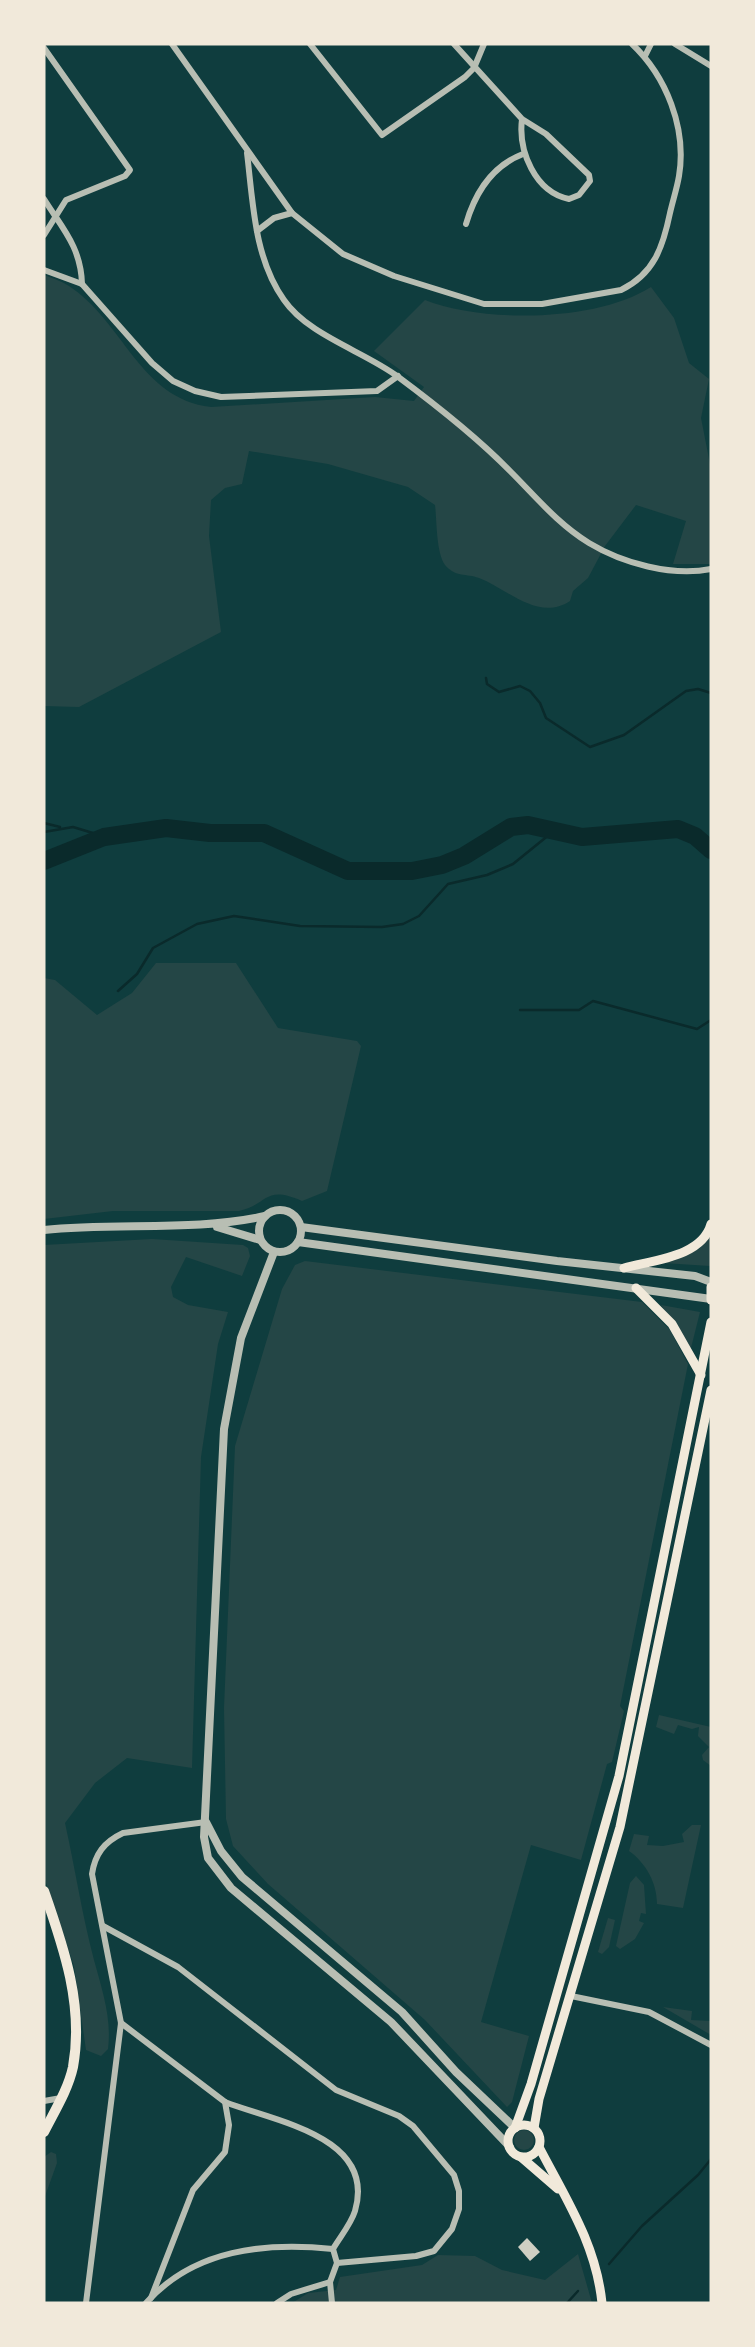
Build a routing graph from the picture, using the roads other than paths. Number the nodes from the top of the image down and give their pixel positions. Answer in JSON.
{"nodes":[{"id":1,"x":172,"y":44,"type":"edge"},
{"id":2,"x":310,"y":44,"type":"edge"},
{"id":3,"x":454,"y":44,"type":"edge"},
{"id":4,"x":484,"y":44,"type":"edge"},
{"id":5,"x":632,"y":44,"type":"edge"},
{"id":6,"x":651,"y":44,"type":"edge"},
{"id":7,"x":675,"y":44,"type":"edge"},
{"id":8,"x":44,"y":48,"type":"edge"},
{"id":9,"x":645,"y":56,"type":"junction"},
{"id":10,"x":711,"y":66,"type":"edge"},
{"id":11,"x":474,"y":68,"type":"junction"},
{"id":12,"x":522,"y":119,"type":"junction"},
{"id":13,"x":246,"y":150,"type":"junction"},
{"id":14,"x":523,"y":154,"type":"junction"},
{"id":15,"x":44,"y":199,"type":"edge"},
{"id":16,"x":292,"y":213,"type":"junction"},
{"id":17,"x":54,"y":215,"type":"junction"},
{"id":18,"x":466,"y":224,"type":"dead end"},
{"id":19,"x":257,"y":231,"type":"junction"},
{"id":20,"x":44,"y":235,"type":"edge"},
{"id":21,"x":44,"y":270,"type":"edge"},
{"id":22,"x":82,"y":284,"type":"junction"},
{"id":23,"x":398,"y":376,"type":"junction"},
{"id":24,"x":711,"y":569,"type":"edge"},
{"id":25,"x":265,"y":1216,"type":"junction"},
{"id":26,"x":711,"y":1224,"type":"edge"},
{"id":27,"x":211,"y":1225,"type":"junction"},
{"id":28,"x":301,"y":1227,"type":"junction"},
{"id":29,"x":44,"y":1230,"type":"edge"},
{"id":30,"x":260,"y":1240,"type":"junction"},
{"id":31,"x":298,"y":1242,"type":"junction"},
{"id":32,"x":274,"y":1252,"type":"junction"},
{"id":33,"x":624,"y":1268,"type":"junction"},
{"id":34,"x":711,"y":1282,"type":"edge"},
{"id":35,"x":711,"y":1287,"type":"edge"},
{"id":36,"x":636,"y":1288,"type":"junction"},
{"id":37,"x":711,"y":1299,"type":"edge"},
{"id":38,"x":711,"y":1322,"type":"edge"},
{"id":39,"x":701,"y":1376,"type":"junction"},
{"id":40,"x":711,"y":1390,"type":"edge"},
{"id":41,"x":205,"y":1822,"type":"junction"},
{"id":42,"x":44,"y":1891,"type":"edge"},
{"id":43,"x":103,"y":1926,"type":"junction"},
{"id":44,"x":571,"y":1996,"type":"junction"},
{"id":45,"x":121,"y":2023,"type":"junction"},
{"id":46,"x":711,"y":2045,"type":"edge"},
{"id":47,"x":61,"y":2098,"type":"junction"},
{"id":48,"x":44,"y":2101,"type":"edge"},
{"id":49,"x":225,"y":2102,"type":"junction"},
{"id":50,"x":514,"y":2128,"type":"junction"},
{"id":51,"x":534,"y":2128,"type":"junction"},
{"id":52,"x":44,"y":2132,"type":"edge"},
{"id":53,"x":510,"y":2147,"type":"junction"},
{"id":54,"x":539,"y":2147,"type":"junction"},
{"id":55,"x":520,"y":2156,"type":"junction"},
{"id":56,"x":562,"y":2192,"type":"junction"},
{"id":57,"x":334,"y":2249,"type":"junction"},
{"id":58,"x":337,"y":2263,"type":"junction"},
{"id":59,"x":331,"y":2282,"type":"junction"},
{"id":60,"x":149,"y":2300,"type":"edge"},
{"id":61,"x":86,"y":2303,"type":"edge"},
{"id":62,"x":277,"y":2303,"type":"edge"},
{"id":63,"x":332,"y":2303,"type":"edge"},
{"id":64,"x":602,"y":2303,"type":"edge"}],
"edges":[{"from":1,"to":13,"type":"street"},
{"from":2,"to":11,"type":"street"},
{"from":3,"to":11,"type":"street"},
{"from":4,"to":11,"type":"street"},
{"from":5,"to":9,"type":"street"},
{"from":6,"to":9,"type":"street"},
{"from":7,"to":10,"type":"street"},
{"from":8,"to":17,"type":"street"},
{"from":9,"to":16,"type":"street"},
{"from":11,"to":12,"type":"street"},
{"from":12,"to":14,"type":"street"},
{"from":12,"to":14,"type":"street"},
{"from":13,"to":16,"type":"street"},
{"from":13,"to":19,"type":"street"},
{"from":14,"to":18,"type":"street"},
{"from":15,"to":17,"type":"street"},
{"from":16,"to":19,"type":"street"},
{"from":17,"to":20,"type":"street"},
{"from":17,"to":22,"type":"street"},
{"from":19,"to":23,"type":"street"},
{"from":21,"to":22,"type":"street"},
{"from":22,"to":23,"type":"street"},
{"from":23,"to":24,"type":"street"},
{"from":25,"to":27,"type":"street"},
{"from":25,"to":28,"type":"street"},
{"from":25,"to":30,"type":"street"},
{"from":26,"to":33,"type":"main road"},
{"from":27,"to":29,"type":"street"},
{"from":27,"to":30,"type":"street"},
{"from":28,"to":31,"type":"street"},
{"from":28,"to":33,"type":"street"},
{"from":30,"to":32,"type":"street"},
{"from":31,"to":32,"type":"street"},
{"from":31,"to":36,"type":"street"},
{"from":32,"to":41,"type":"street"},
{"from":33,"to":34,"type":"street"},
{"from":35,"to":37,"type":"main road"},
{"from":36,"to":37,"type":"street"},
{"from":36,"to":39,"type":"main road"},
{"from":38,"to":39,"type":"main road"},
{"from":39,"to":50,"type":"main road"},
{"from":40,"to":44,"type":"main road"},
{"from":41,"to":43,"type":"street"},
{"from":41,"to":50,"type":"street"},
{"from":41,"to":53,"type":"street"},
{"from":42,"to":47,"type":"main road"},
{"from":43,"to":45,"type":"street"},
{"from":43,"to":58,"type":"street"},
{"from":44,"to":46,"type":"street"},
{"from":44,"to":51,"type":"main road"},
{"from":45,"to":49,"type":"street"},
{"from":45,"to":61,"type":"street"},
{"from":47,"to":48,"type":"street"},
{"from":47,"to":52,"type":"main road"},
{"from":49,"to":57,"type":"street"},
{"from":49,"to":60,"type":"street"},
{"from":50,"to":51,"type":"main road"},
{"from":50,"to":53,"type":"main road"},
{"from":51,"to":54,"type":"main road"},
{"from":53,"to":55,"type":"main road"},
{"from":54,"to":55,"type":"main road"},
{"from":54,"to":56,"type":"main road"},
{"from":55,"to":56,"type":"main road"},
{"from":56,"to":64,"type":"main road"},
{"from":57,"to":58,"type":"street"},
{"from":57,"to":60,"type":"street"},
{"from":58,"to":59,"type":"street"},
{"from":59,"to":62,"type":"street"},
{"from":59,"to":63,"type":"street"}]}
